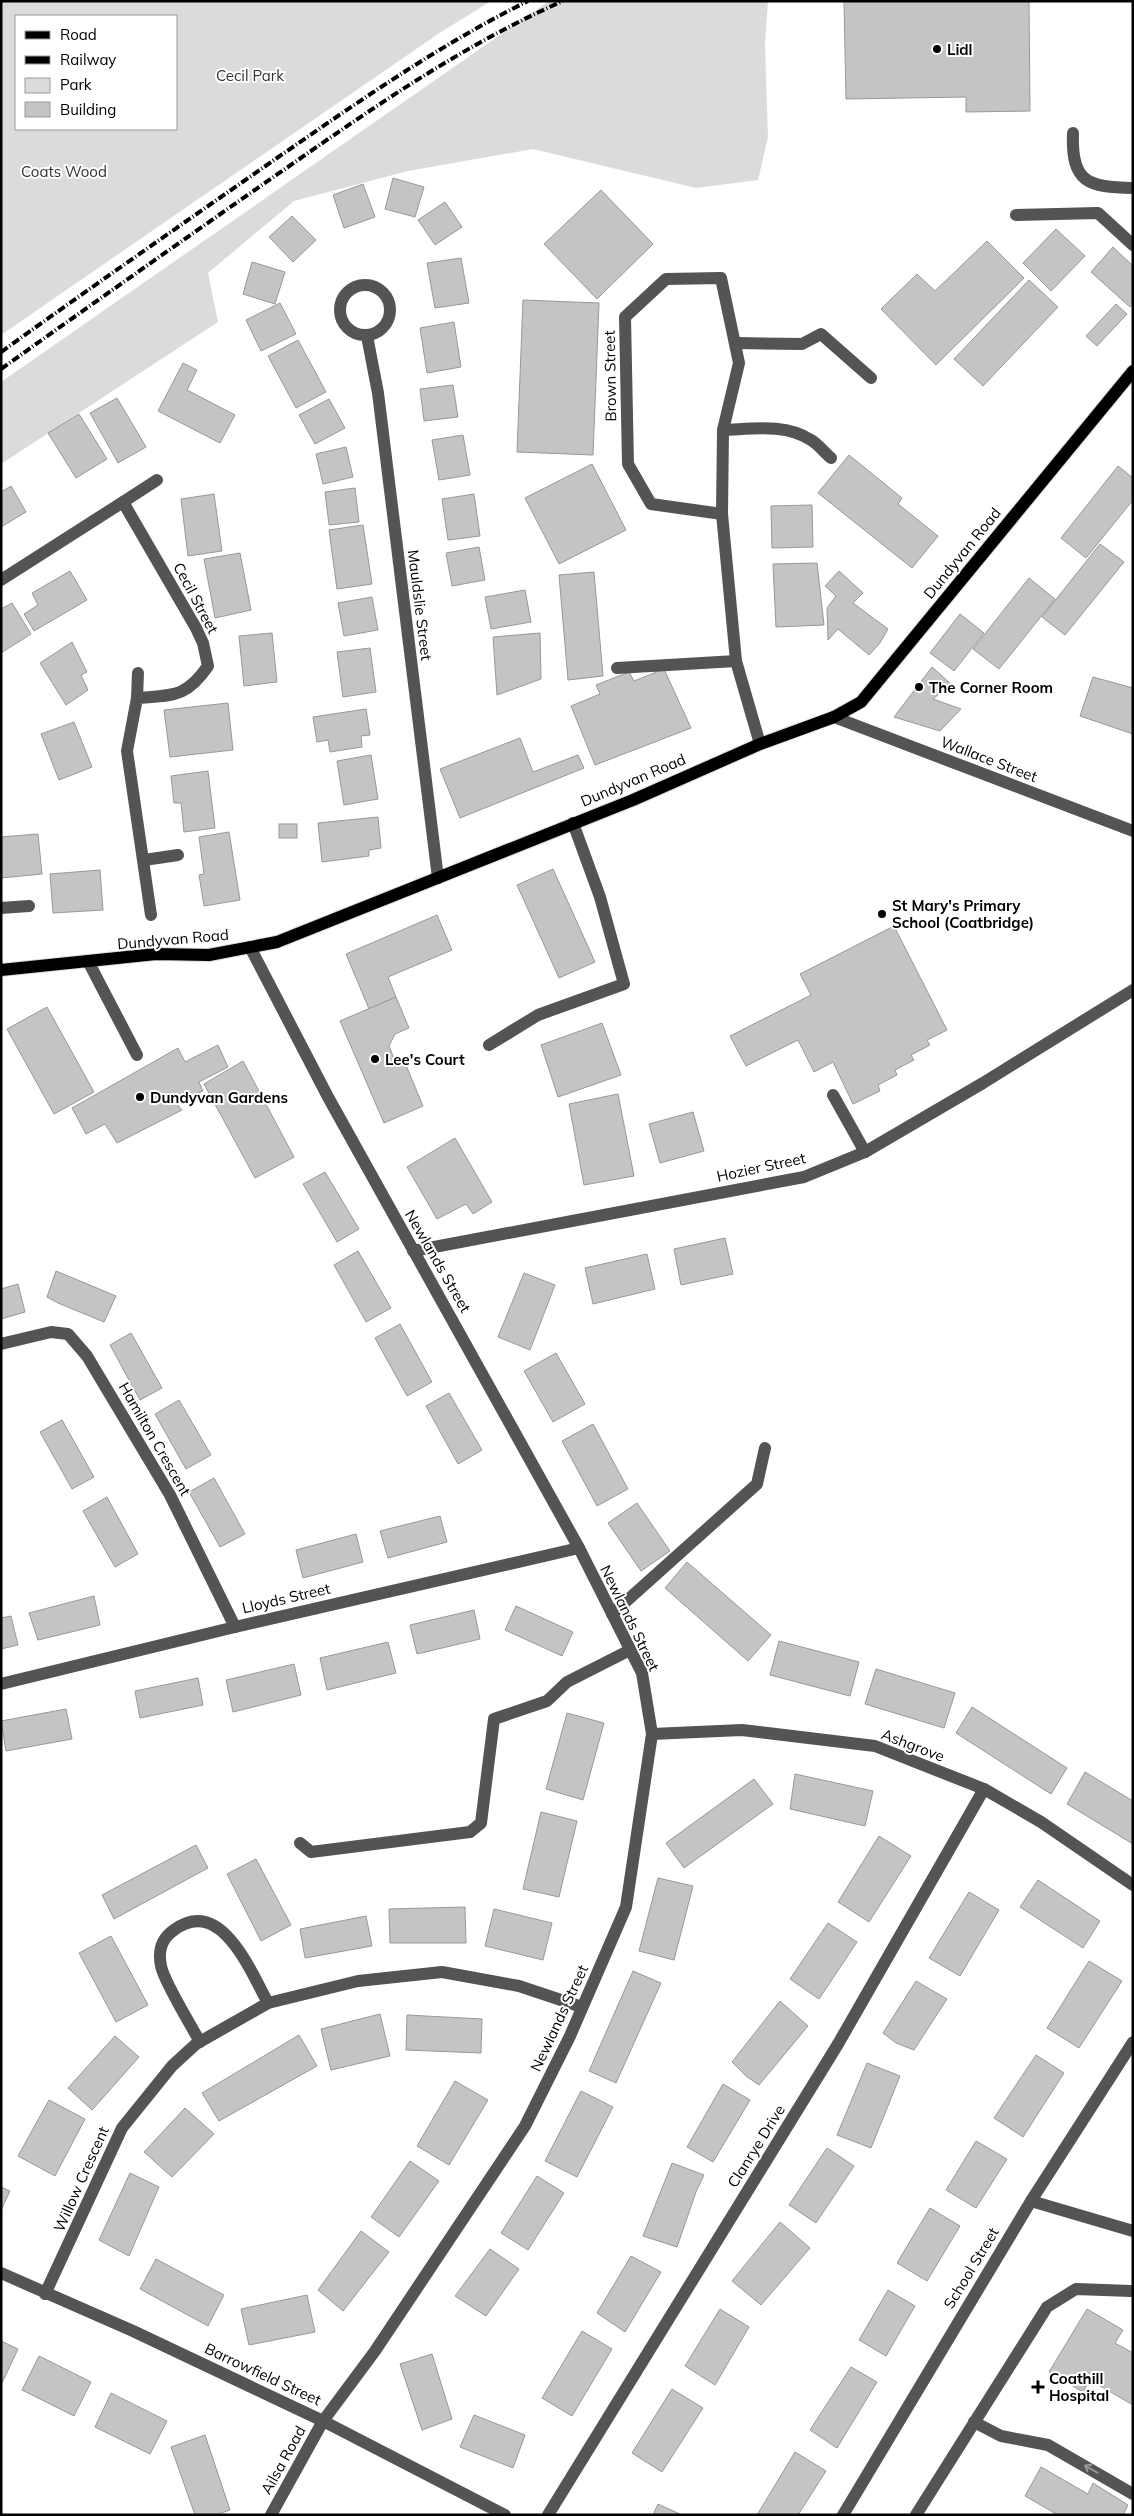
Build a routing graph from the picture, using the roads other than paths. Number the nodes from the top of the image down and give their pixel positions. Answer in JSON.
{"nodes":[{"id":1,"x":1073,"y":133,"type":"dead end"},
{"id":2,"x":1133,"y":188,"type":"edge"},
{"id":3,"x":1016,"y":215,"type":"dead end"},
{"id":4,"x":1133,"y":244,"type":"edge"},
{"id":5,"x":367,"y":336,"type":"junction"},
{"id":6,"x":736,"y":343,"type":"junction"},
{"id":7,"x":1133,"y":371,"type":"edge"},
{"id":8,"x":871,"y":378,"type":"dead end"},
{"id":9,"x":723,"y":430,"type":"junction"},
{"id":10,"x":831,"y":458,"type":"dead end"},
{"id":11,"x":157,"y":480,"type":"dead end"},
{"id":12,"x":123,"y":502,"type":"junction"},
{"id":13,"x":722,"y":514,"type":"junction"},
{"id":14,"x":1,"y":580,"type":"edge"},
{"id":15,"x":736,"y":661,"type":"junction"},
{"id":16,"x":617,"y":668,"type":"dead end"},
{"id":17,"x":138,"y":673,"type":"dead end"},
{"id":18,"x":137,"y":698,"type":"junction"},
{"id":19,"x":834,"y":717,"type":"junction"},
{"id":20,"x":760,"y":744,"type":"junction"},
{"id":21,"x":573,"y":823,"type":"junction"},
{"id":22,"x":1133,"y":831,"type":"edge"},
{"id":23,"x":178,"y":855,"type":"dead end"},
{"id":24,"x":144,"y":860,"type":"junction"},
{"id":25,"x":438,"y":878,"type":"junction"},
{"id":26,"x":29,"y":906,"type":"dead end"},
{"id":27,"x":1,"y":908,"type":"edge"},
{"id":28,"x":151,"y":915,"type":"dead end"},
{"id":29,"x":250,"y":947,"type":"junction"},
{"id":30,"x":89,"y":963,"type":"junction"},
{"id":31,"x":1,"y":970,"type":"edge"},
{"id":32,"x":1133,"y":990,"type":"edge"},
{"id":33,"x":488,"y":1045,"type":"dead end"},
{"id":34,"x":137,"y":1054,"type":"dead end"},
{"id":35,"x":833,"y":1095,"type":"dead end"},
{"id":36,"x":866,"y":1152,"type":"junction"},
{"id":37,"x":413,"y":1251,"type":"junction"},
{"id":38,"x":1,"y":1344,"type":"edge"},
{"id":39,"x":765,"y":1448,"type":"dead end"},
{"id":40,"x":578,"y":1548,"type":"junction"},
{"id":41,"x":612,"y":1614,"type":"junction"},
{"id":42,"x":235,"y":1626,"type":"junction"},
{"id":43,"x":630,"y":1650,"type":"junction"},
{"id":44,"x":1,"y":1684,"type":"edge"},
{"id":45,"x":652,"y":1734,"type":"junction"},
{"id":46,"x":984,"y":1789,"type":"junction"},
{"id":47,"x":300,"y":1843,"type":"dead end"},
{"id":48,"x":1133,"y":1884,"type":"edge"},
{"id":49,"x":268,"y":2002,"type":"junction"},
{"id":50,"x":582,"y":2007,"type":"junction"},
{"id":51,"x":200,"y":2042,"type":"junction"},
{"id":52,"x":1133,"y":2042,"type":"edge"},
{"id":53,"x":1030,"y":2201,"type":"junction"},
{"id":54,"x":1133,"y":2231,"type":"edge"},
{"id":55,"x":1,"y":2273,"type":"edge"},
{"id":56,"x":1132,"y":2290,"type":"edge"},
{"id":57,"x":45,"y":2294,"type":"junction"},
{"id":58,"x":323,"y":2421,"type":"junction"},
{"id":59,"x":974,"y":2422,"type":"junction"},
{"id":60,"x":1133,"y":2494,"type":"edge"},
{"id":61,"x":271,"y":2515,"type":"edge"},
{"id":62,"x":505,"y":2515,"type":"edge"},
{"id":63,"x":548,"y":2515,"type":"edge"},
{"id":64,"x":843,"y":2515,"type":"edge"},
{"id":65,"x":916,"y":2515,"type":"edge"}],
"edges":[{"from":1,"to":2,"type":"street"},
{"from":3,"to":4,"type":"street"},
{"from":5,"to":5,"type":"street"},
{"from":5,"to":25,"type":"street","name":"Mauldslie Street"},
{"from":6,"to":8,"type":"street"},
{"from":6,"to":9,"type":"street","name":"Brown Street"},
{"from":6,"to":13,"type":"street","name":"Brown Street"},
{"from":7,"to":19,"type":"main road","name":"Dundyvan Road"},
{"from":9,"to":10,"type":"street"},
{"from":9,"to":13,"type":"street","name":"Brown Street"},
{"from":11,"to":12,"type":"street"},
{"from":12,"to":14,"type":"street"},
{"from":12,"to":18,"type":"street","name":"Cecil Street"},
{"from":13,"to":15,"type":"street","name":"Brown Street"},
{"from":15,"to":16,"type":"street"},
{"from":15,"to":20,"type":"street","name":"Brown Street"},
{"from":17,"to":18,"type":"street"},
{"from":18,"to":24,"type":"street"},
{"from":19,"to":20,"type":"main road","name":"Dundyvan Road"},
{"from":19,"to":22,"type":"street","name":"Wallace Street"},
{"from":20,"to":21,"type":"main road","name":"Dundyvan Road"},
{"from":21,"to":25,"type":"main road","name":"Dundyvan Road"},
{"from":21,"to":33,"type":"street"},
{"from":23,"to":24,"type":"street"},
{"from":24,"to":28,"type":"street"},
{"from":25,"to":29,"type":"main road","name":"Dundyvan Road"},
{"from":26,"to":27,"type":"street"},
{"from":29,"to":30,"type":"main road","name":"Dundyvan Road"},
{"from":29,"to":37,"type":"street","name":"Newlands Street"},
{"from":30,"to":31,"type":"main road","name":"Dundyvan Road"},
{"from":30,"to":34,"type":"street"},
{"from":32,"to":36,"type":"street","name":"Hozier Street"},
{"from":35,"to":36,"type":"street"},
{"from":36,"to":37,"type":"street","name":"Hozier Street"},
{"from":37,"to":40,"type":"street","name":"Newlands Street"},
{"from":38,"to":42,"type":"street","name":"Hamilton Crescent"},
{"from":39,"to":41,"type":"street"},
{"from":40,"to":41,"type":"street","name":"Newlands Street"},
{"from":40,"to":42,"type":"street","name":"Lloyds Street"},
{"from":41,"to":43,"type":"street","name":"Newlands Street"},
{"from":42,"to":44,"type":"street","name":"Lloyds Street"},
{"from":43,"to":45,"type":"street","name":"Newlands Street"},
{"from":43,"to":47,"type":"street"},
{"from":45,"to":46,"type":"street","name":"Ashgrove"},
{"from":45,"to":50,"type":"street","name":"Newlands Street"},
{"from":46,"to":48,"type":"street","name":"Ashgrove"},
{"from":46,"to":63,"type":"street","name":"Clanrye Drive"},
{"from":49,"to":50,"type":"street","name":"Willow Crescent"},
{"from":49,"to":51,"type":"street","name":"Willow Crescent"},
{"from":49,"to":51,"type":"street"},
{"from":50,"to":58,"type":"street","name":"Newlands Street"},
{"from":51,"to":57,"type":"street","name":"Willow Crescent"},
{"from":52,"to":53,"type":"street","name":"School Street"},
{"from":53,"to":54,"type":"street"},
{"from":53,"to":64,"type":"street","name":"School Street"},
{"from":55,"to":57,"type":"street","name":"Barrowfield Street"},
{"from":56,"to":59,"type":"street"},
{"from":57,"to":58,"type":"street","name":"Barrowfield Street"},
{"from":58,"to":61,"type":"street","name":"Ailsa Road"},
{"from":58,"to":62,"type":"street","name":"Barrowfield Street"},
{"from":60,"to":59,"type":"street","one_way":true},
{"from":59,"to":65,"type":"street"}]}
